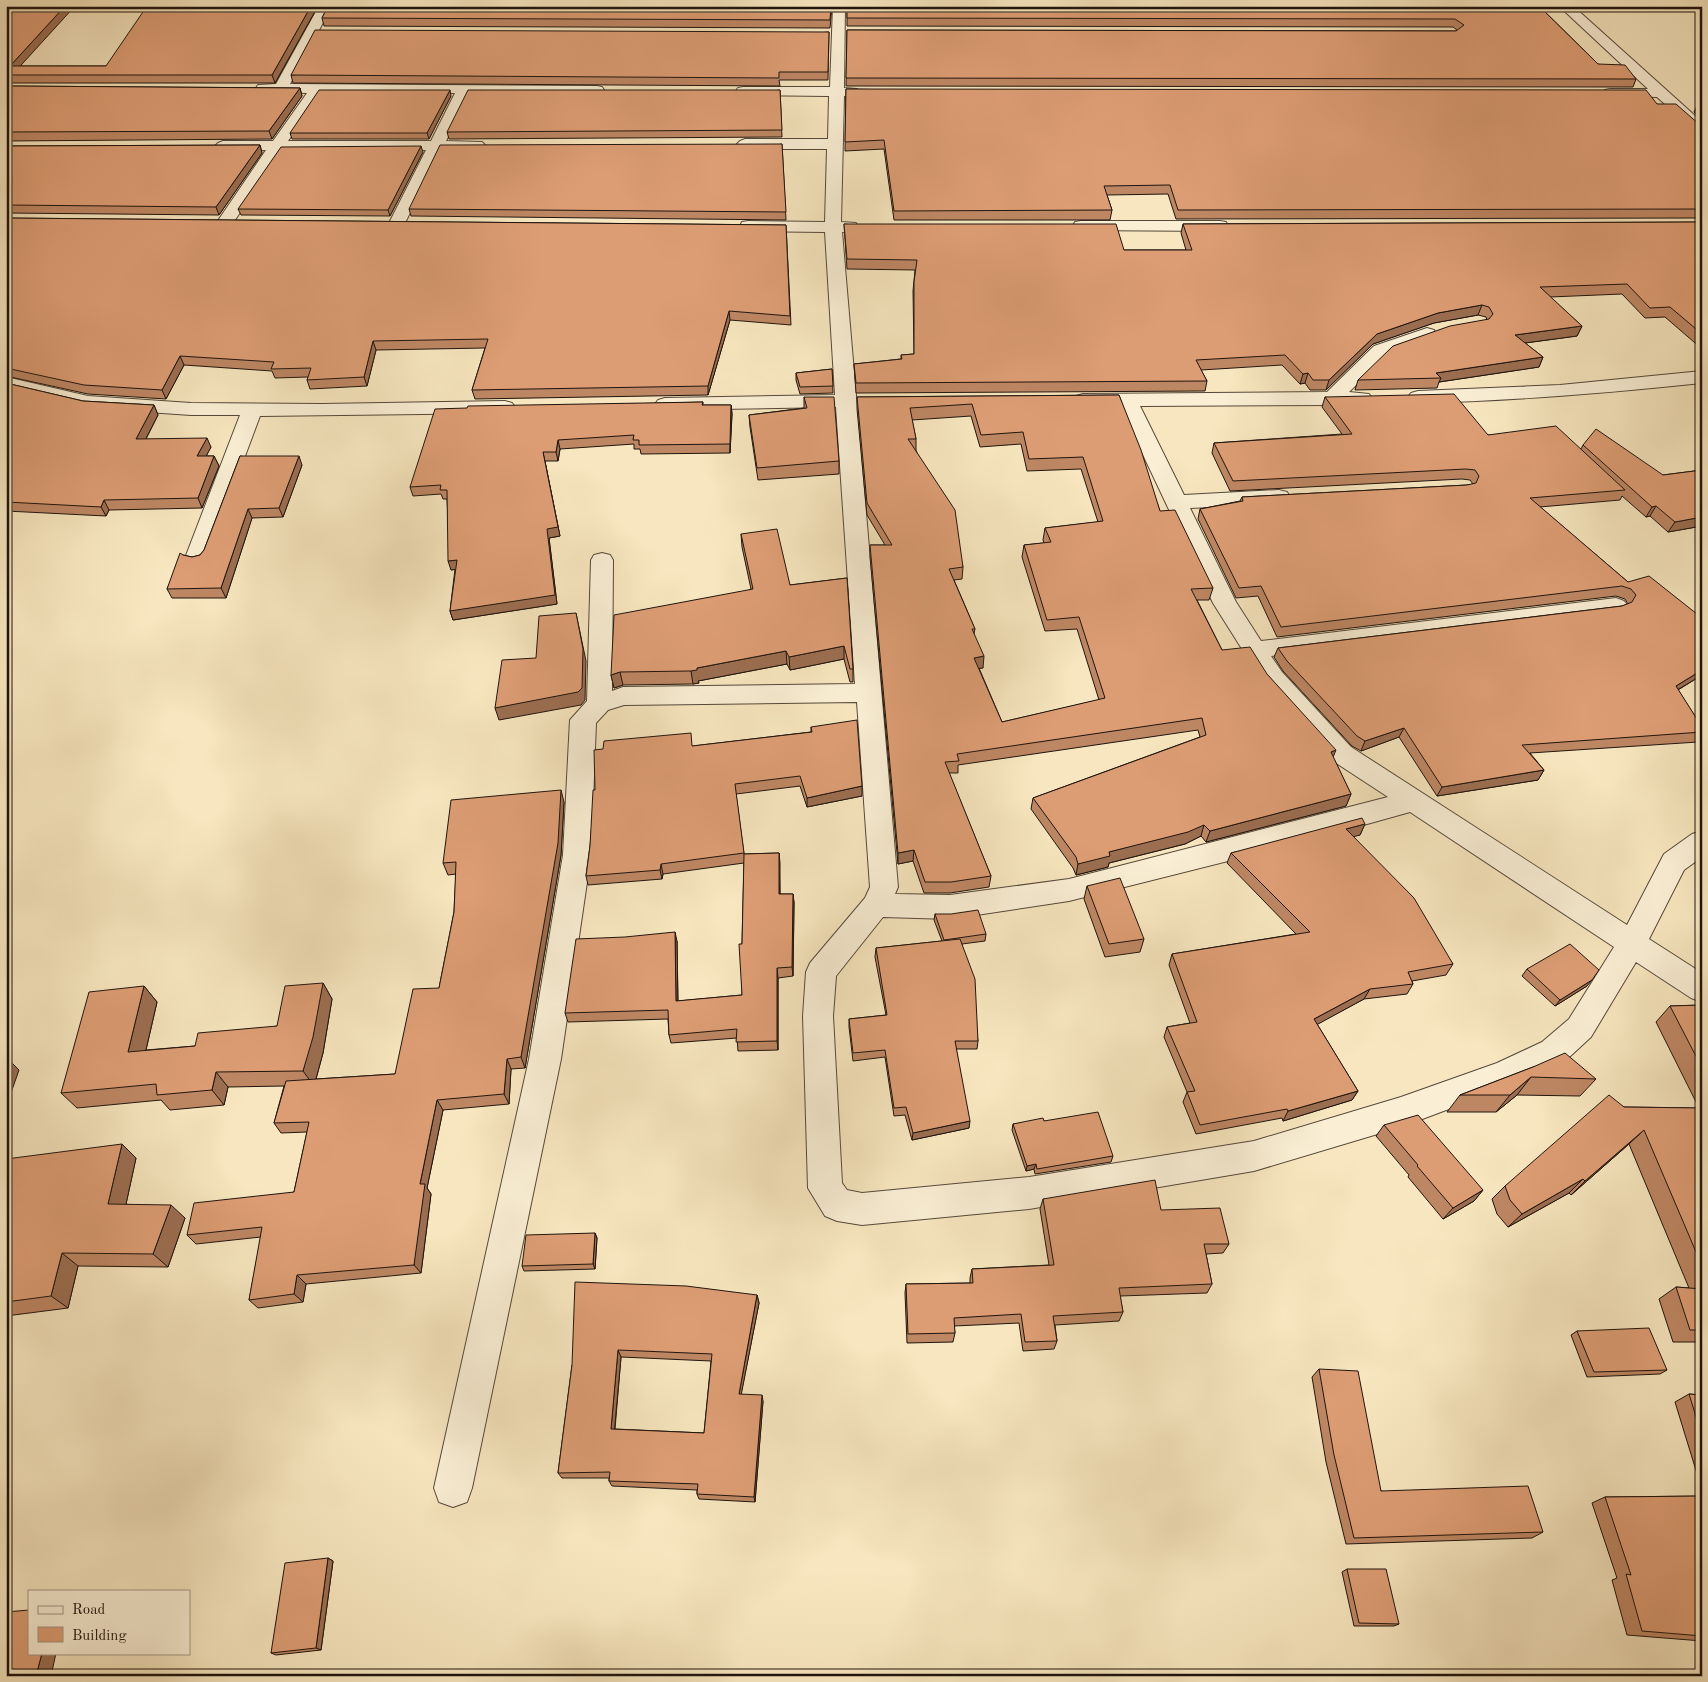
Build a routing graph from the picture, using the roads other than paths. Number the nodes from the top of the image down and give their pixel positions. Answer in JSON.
{"nodes":[{"id":1,"x":326,"y":6,"type":"edge"},
{"id":2,"x":839,"y":6,"type":"edge"},
{"id":3,"x":1564,"y":6,"type":"edge"},
{"id":4,"x":311,"y":32,"type":"junction"},
{"id":5,"x":331,"y":32,"type":"edge"},
{"id":6,"x":251,"y":88,"type":"edge"},
{"id":7,"x":281,"y":88,"type":"junction"},
{"id":8,"x":317,"y":88,"type":"junction"},
{"id":9,"x":464,"y":89,"type":"junction"},
{"id":10,"x":610,"y":90,"type":"edge"},
{"id":11,"x":728,"y":91,"type":"edge"},
{"id":12,"x":835,"y":92,"type":"junction"},
{"id":13,"x":865,"y":92,"type":"edge"},
{"id":14,"x":1592,"y":92,"type":"edge"},
{"id":15,"x":1661,"y":92,"type":"junction"},
{"id":16,"x":1702,"y":130,"type":"edge"},
{"id":17,"x":735,"y":144,"type":"edge"},
{"id":18,"x":834,"y":144,"type":"junction"},
{"id":19,"x":436,"y":145,"type":"junction"},
{"id":20,"x":496,"y":145,"type":"edge"},
{"id":21,"x":209,"y":146,"type":"edge"},
{"id":22,"x":277,"y":146,"type":"junction"},
{"id":23,"x":205,"y":222,"type":"edge"},
{"id":24,"x":225,"y":222,"type":"junction"},
{"id":25,"x":244,"y":222,"type":"edge"},
{"id":26,"x":378,"y":223,"type":"edge"},
{"id":27,"x":397,"y":223,"type":"junction"},
{"id":28,"x":417,"y":224,"type":"edge"},
{"id":29,"x":734,"y":226,"type":"edge"},
{"id":30,"x":1063,"y":226,"type":"edge"},
{"id":31,"x":1232,"y":226,"type":"edge"},
{"id":32,"x":833,"y":227,"type":"junction"},
{"id":33,"x":863,"y":227,"type":"edge"},
{"id":34,"x":1442,"y":329,"type":"edge"},
{"id":35,"x":1702,"y":377,"type":"edge"},
{"id":36,"x":6,"y":382,"type":"edge"},
{"id":37,"x":1331,"y":399,"type":"junction"},
{"id":38,"x":1060,"y":400,"type":"edge"},
{"id":39,"x":1127,"y":400,"type":"junction"},
{"id":40,"x":855,"y":401,"type":"junction"},
{"id":41,"x":648,"y":404,"type":"edge"},
{"id":42,"x":520,"y":407,"type":"edge"},
{"id":43,"x":252,"y":410,"type":"junction"},
{"id":44,"x":1295,"y":496,"type":"edge"},
{"id":45,"x":1176,"y":502,"type":"junction"},
{"id":46,"x":196,"y":558,"type":"edge"},
{"id":47,"x":602,"y":560,"type":"dead end"},
{"id":48,"x":1616,"y":606,"type":"edge"},
{"id":49,"x":1254,"y":650,"type":"junction"},
{"id":50,"x":868,"y":693,"type":"junction"},
{"id":51,"x":599,"y":704,"type":"junction"},
{"id":52,"x":1413,"y":801,"type":"junction"},
{"id":53,"x":1702,"y":842,"type":"edge"},
{"id":54,"x":876,"y":905,"type":"junction"},
{"id":55,"x":1632,"y":943,"type":"junction"},
{"id":56,"x":1702,"y":989,"type":"edge"},
{"id":57,"x":453,"y":1488,"type":"dead end"}],
"edges":[{"from":1,"to":4,"type":"street"},
{"from":2,"to":12,"type":"street"},
{"from":3,"to":15,"type":"street"},
{"from":4,"to":5,"type":"street"},
{"from":4,"to":7,"type":"street"},
{"from":6,"to":7,"type":"street"},
{"from":7,"to":8,"type":"street"},
{"from":8,"to":9,"type":"street"},
{"from":8,"to":22,"type":"street"},
{"from":9,"to":10,"type":"street"},
{"from":9,"to":19,"type":"street"},
{"from":11,"to":12,"type":"street"},
{"from":12,"to":13,"type":"street"},
{"from":12,"to":18,"type":"street"},
{"from":14,"to":15,"type":"street"},
{"from":15,"to":16,"type":"street"},
{"from":17,"to":18,"type":"street"},
{"from":18,"to":32,"type":"street"},
{"from":19,"to":20,"type":"street"},
{"from":19,"to":22,"type":"street"},
{"from":19,"to":27,"type":"street"},
{"from":21,"to":22,"type":"street"},
{"from":22,"to":24,"type":"street"},
{"from":23,"to":24,"type":"street"},
{"from":24,"to":25,"type":"street"},
{"from":26,"to":27,"type":"street"},
{"from":27,"to":28,"type":"street"},
{"from":29,"to":32,"type":"street"},
{"from":30,"to":31,"type":"street"},
{"from":32,"to":33,"type":"street"},
{"from":32,"to":40,"type":"street"},
{"from":34,"to":37,"type":"street"},
{"from":35,"to":37,"type":"street"},
{"from":36,"to":43,"type":"street"},
{"from":37,"to":39,"type":"street"},
{"from":38,"to":39,"type":"street"},
{"from":39,"to":45,"type":"street"},
{"from":40,"to":41,"type":"street"},
{"from":40,"to":50,"type":"street"},
{"from":42,"to":43,"type":"street"},
{"from":43,"to":46,"type":"street"},
{"from":44,"to":45,"type":"street"},
{"from":45,"to":49,"type":"street"},
{"from":47,"to":51,"type":"street"},
{"from":48,"to":49,"type":"street"},
{"from":49,"to":52,"type":"street"},
{"from":50,"to":51,"type":"street"},
{"from":50,"to":54,"type":"street"},
{"from":51,"to":57,"type":"street"},
{"from":52,"to":54,"type":"street"},
{"from":52,"to":55,"type":"street"},
{"from":53,"to":55,"type":"street"},
{"from":54,"to":55,"type":"street"},
{"from":55,"to":56,"type":"street"}]}
